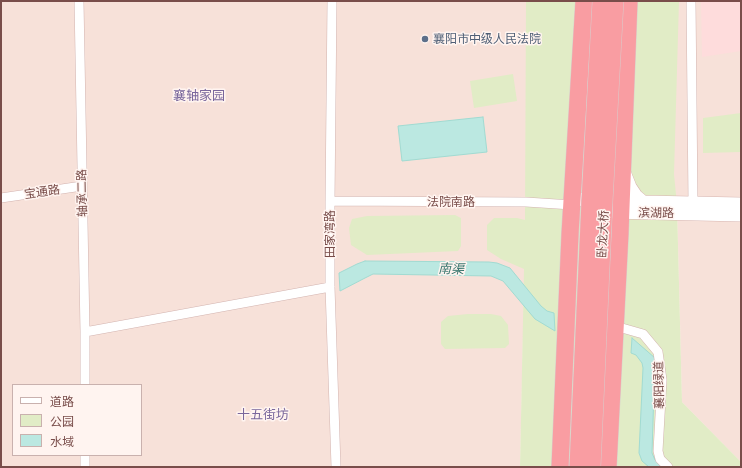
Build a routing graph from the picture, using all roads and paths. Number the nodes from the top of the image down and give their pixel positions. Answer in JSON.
{"nodes":[{"id":1,"x":79,"y":1,"type":"edge"},
{"id":2,"x":332,"y":1,"type":"edge"},
{"id":3,"x":584,"y":1,"type":"edge"},
{"id":4,"x":601,"y":1,"type":"edge"},
{"id":5,"x":616,"y":1,"type":"edge"},
{"id":6,"x":629,"y":1,"type":"edge"},
{"id":7,"x":691,"y":1,"type":"edge"},
{"id":8,"x":622,"y":168,"type":"junction"},
{"id":9,"x":82,"y":186,"type":"junction"},
{"id":10,"x":1,"y":198,"type":"edge"},
{"id":11,"x":330,"y":201,"type":"junction"},
{"id":12,"x":693,"y":203,"type":"junction"},
{"id":13,"x":741,"y":204,"type":"edge"},
{"id":14,"x":572,"y":205,"type":"junction"},
{"id":15,"x":621,"y":207,"type":"junction"},
{"id":16,"x":642,"y":208,"type":"junction"},
{"id":17,"x":741,"y":215,"type":"edge"},
{"id":18,"x":619,"y":242,"type":"junction"},
{"id":19,"x":330,"y":287,"type":"junction"},
{"id":20,"x":615,"y":326,"type":"junction"},
{"id":21,"x":85,"y":332,"type":"junction"},
{"id":22,"x":85,"y":384,"type":"edge"},
{"id":23,"x":85,"y":456,"type":"edge"},
{"id":24,"x":85,"y":467,"type":"edge"},
{"id":25,"x":336,"y":467,"type":"edge"},
{"id":26,"x":560,"y":467,"type":"edge"},
{"id":27,"x":578,"y":467,"type":"edge"},
{"id":28,"x":592,"y":467,"type":"edge"},
{"id":29,"x":608,"y":467,"type":"edge"},
{"id":30,"x":668,"y":467,"type":"edge"}],
"edges":[{"from":1,"to":9,"type":"street","name":"轴承二路"},
{"from":2,"to":11,"type":"street","name":"田家湾路"},
{"from":3,"to":14,"type":"highway"},
{"from":4,"to":27,"type":"highway","name":"卧龙大桥","bridge":true},
{"from":5,"to":28,"type":"highway","name":"卧龙大桥","bridge":true},
{"from":6,"to":8,"type":"highway"},
{"from":7,"to":12,"type":"street"},
{"from":8,"to":15,"type":"highway"},
{"from":8,"to":16,"type":"street"},
{"from":9,"to":10,"type":"street","name":"宝通路"},
{"from":9,"to":21,"type":"street","name":"轴承二路"},
{"from":11,"to":14,"type":"street","name":"法院南路"},
{"from":11,"to":19,"type":"street","name":"田家湾路"},
{"from":12,"to":13,"type":"street","name":"滨湖路"},
{"from":12,"to":16,"type":"street","name":"滨湖路"},
{"from":14,"to":15,"type":"street","name":"滨湖路"},
{"from":14,"to":26,"type":"highway"},
{"from":15,"to":16,"type":"street","name":"滨湖路"},
{"from":15,"to":18,"type":"highway"},
{"from":16,"to":17,"type":"street","name":"滨湖路"},
{"from":16,"to":18,"type":"street"},
{"from":18,"to":20,"type":"highway"},
{"from":19,"to":21,"type":"street"},
{"from":19,"to":25,"type":"street","name":"田家湾路"},
{"from":20,"to":29,"type":"highway"},
{"from":20,"to":30,"type":"street","name":"襄阳绿道"},
{"from":21,"to":22,"type":"street","name":"轴承二路"},
{"from":23,"to":24,"type":"street"}]}
